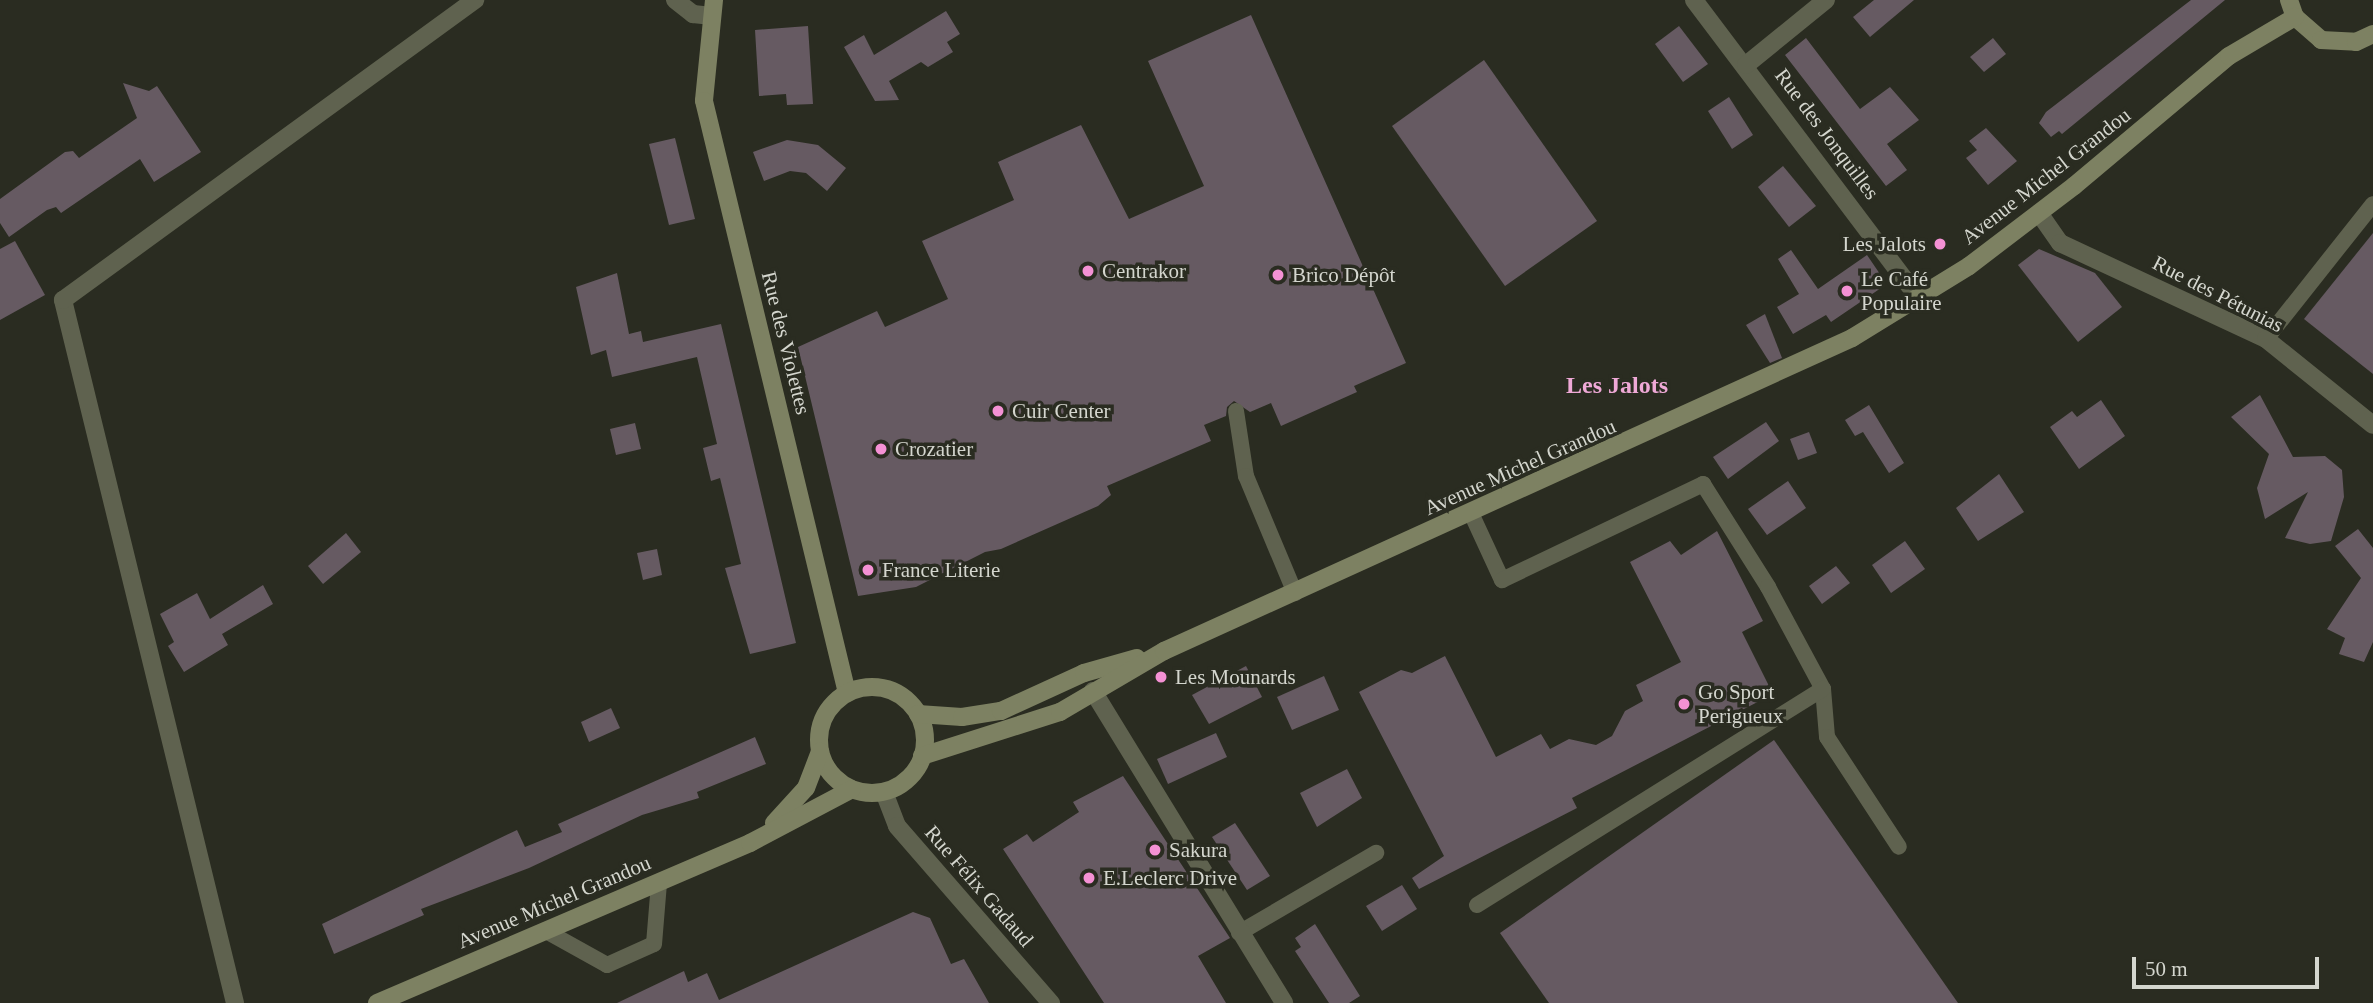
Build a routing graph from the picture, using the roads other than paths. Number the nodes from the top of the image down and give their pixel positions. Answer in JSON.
{"nodes":[{"id":1,"x":475,"y":0,"type":"edge"},
{"id":2,"x":675,"y":0,"type":"edge"},
{"id":3,"x":1694,"y":0,"type":"edge"},
{"id":4,"x":1826,"y":0,"type":"edge"},
{"id":5,"x":713,"y":8,"type":"edge"},
{"id":6,"x":2292,"y":9,"type":"edge"},
{"id":7,"x":2373,"y":36,"type":"edge"},
{"id":8,"x":1746,"y":65,"type":"junction"},
{"id":9,"x":2373,"y":204,"type":"edge"},
{"id":10,"x":2039,"y":213,"type":"junction"},
{"id":11,"x":1919,"y":299,"type":"junction"},
{"id":12,"x":2266,"y":340,"type":"junction"},
{"id":13,"x":1236,"y":411,"type":"dead end"},
{"id":14,"x":2373,"y":425,"type":"edge"},
{"id":15,"x":1471,"y":513,"type":"junction"},
{"id":16,"x":1295,"y":593,"type":"junction"},
{"id":17,"x":1164,"y":651,"type":"junction"},
{"id":18,"x":1823,"y":689,"type":"junction"},
{"id":19,"x":1093,"y":691,"type":"junction"},
{"id":20,"x":847,"y":694,"type":"junction"},
{"id":21,"x":918,"y":714,"type":"junction"},
{"id":22,"x":820,"y":752,"type":"junction"},
{"id":23,"x":922,"y":756,"type":"junction"},
{"id":24,"x":852,"y":789,"type":"junction"},
{"id":25,"x":884,"y":792,"type":"junction"},
{"id":26,"x":750,"y":843,"type":"junction"},
{"id":27,"x":1899,"y":846,"type":"dead end"},
{"id":28,"x":1376,"y":853,"type":"dead end"},
{"id":29,"x":659,"y":883,"type":"junction"},
{"id":30,"x":1477,"y":905,"type":"dead end"},
{"id":31,"x":546,"y":931,"type":"junction"},
{"id":32,"x":1239,"y":933,"type":"junction"},
{"id":33,"x":235,"y":1003,"type":"edge"},
{"id":34,"x":377,"y":1003,"type":"edge"},
{"id":35,"x":1051,"y":1003,"type":"edge"},
{"id":36,"x":1284,"y":1003,"type":"edge"}],
"edges":[{"from":1,"to":33,"type":"street"},
{"from":2,"to":5,"type":"street"},
{"from":3,"to":8,"type":"street","name":"Rue des Jonquilles"},
{"from":4,"to":8,"type":"street"},
{"from":5,"to":20,"type":"main road","name":"Rue des Violettes"},
{"from":6,"to":7,"type":"main road"},
{"from":6,"to":10,"type":"main road","name":"Avenue Michel Grandou"},
{"from":8,"to":11,"type":"street","name":"Rue des Jonquilles"},
{"from":9,"to":12,"type":"lane"},
{"from":10,"to":11,"type":"main road","name":"Avenue Michel Grandou"},
{"from":10,"to":12,"type":"street","name":"Rue des Pétunias"},
{"from":11,"to":15,"type":"main road","name":"Avenue Michel Grandou"},
{"from":12,"to":14,"type":"street","name":"Rue des Pétunias"},
{"from":13,"to":16,"type":"lane"},
{"from":15,"to":16,"type":"main road","name":"Avenue Michel Grandou"},
{"from":15,"to":18,"type":"lane"},
{"from":16,"to":17,"type":"main road","name":"Avenue Michel Grandou"},
{"from":17,"to":19,"type":"main road","name":"Avenue Michel Grandou"},
{"from":17,"to":21,"type":"main road","name":"Avenue Michel Grandou"},
{"from":18,"to":27,"type":"lane"},
{"from":18,"to":30,"type":"lane"},
{"from":19,"to":23,"type":"main road","name":"Avenue Michel Grandou"},
{"from":19,"to":32,"type":"street"},
{"from":20,"to":21,"type":"main road"},
{"from":20,"to":22,"type":"main road"},
{"from":21,"to":23,"type":"main road"},
{"from":22,"to":24,"type":"main road"},
{"from":22,"to":26,"type":"main road","name":"Avenue Michel Grandou"},
{"from":23,"to":25,"type":"main road"},
{"from":24,"to":25,"type":"main road"},
{"from":24,"to":26,"type":"main road","name":"Avenue Michel Grandou"},
{"from":25,"to":35,"type":"street","name":"Rue Félix Gadaud"},
{"from":26,"to":29,"type":"main road","name":"Avenue Michel Grandou"},
{"from":28,"to":32,"type":"lane"},
{"from":29,"to":31,"type":"main road","name":"Avenue Michel Grandou"},
{"from":29,"to":31,"type":"lane"},
{"from":31,"to":34,"type":"main road","name":"Avenue Michel Grandou"},
{"from":32,"to":36,"type":"street"}]}
